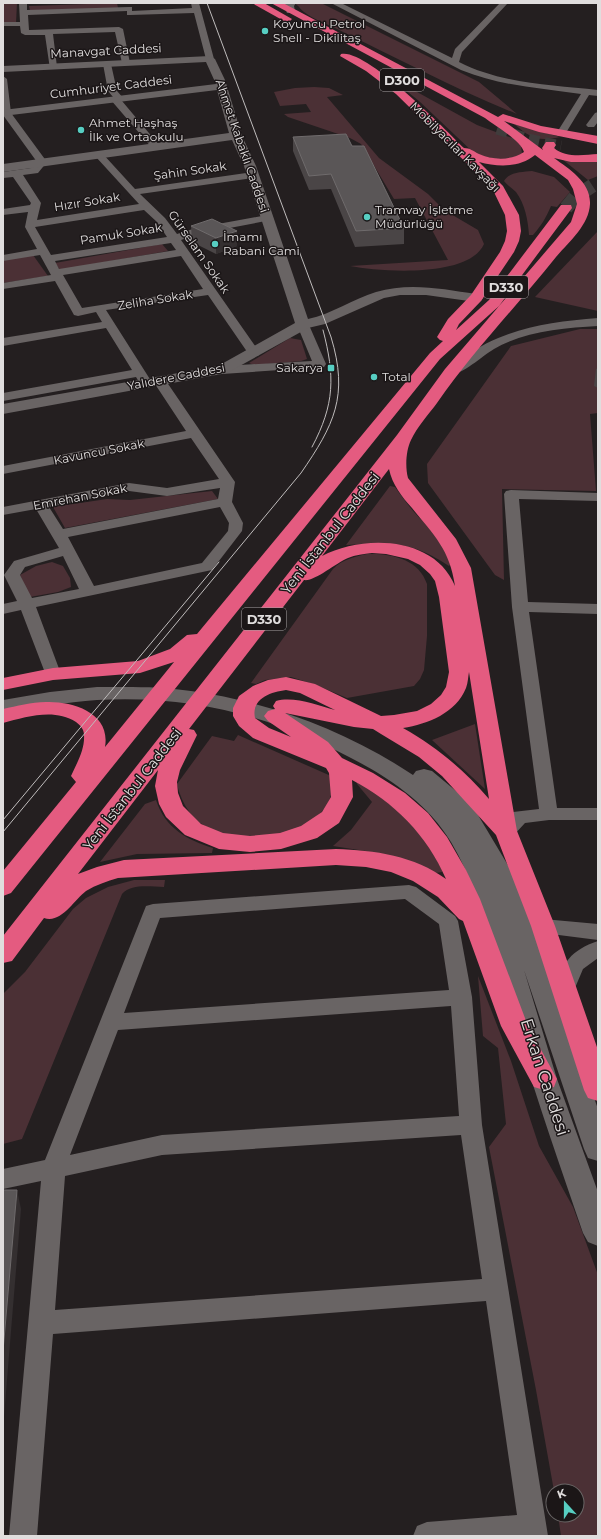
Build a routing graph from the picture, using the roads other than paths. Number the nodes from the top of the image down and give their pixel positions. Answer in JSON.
{"nodes":[{"id":1,"x":76,"y":3,"type":"edge"},
{"id":2,"x":257,"y":3,"type":"edge"},
{"id":3,"x":276,"y":3,"type":"edge"},
{"id":4,"x":335,"y":3,"type":"edge"},
{"id":5,"x":504,"y":3,"type":"edge"},
{"id":6,"x":195,"y":6,"type":"edge"},
{"id":7,"x":23,"y":7,"type":"edge"},
{"id":8,"x":291,"y":7,"type":"edge"},
{"id":9,"x":129,"y":8,"type":"edge"},
{"id":10,"x":3,"y":24,"type":"edge"},
{"id":11,"x":24,"y":24,"type":"junction"},
{"id":12,"x":119,"y":29,"type":"junction"},
{"id":13,"x":49,"y":32,"type":"junction"},
{"id":14,"x":332,"y":49,"type":"dead end"},
{"id":15,"x":210,"y":59,"type":"junction"},
{"id":16,"x":126,"y":63,"type":"junction"},
{"id":17,"x":455,"y":63,"type":"junction"},
{"id":18,"x":107,"y":64,"type":"junction"},
{"id":19,"x":53,"y":67,"type":"junction"},
{"id":20,"x":3,"y":69,"type":"edge"},
{"id":21,"x":3,"y":79,"type":"edge"},
{"id":22,"x":222,"y":86,"type":"junction"},
{"id":23,"x":438,"y":88,"type":"junction"},
{"id":24,"x":587,"y":92,"type":"junction"},
{"id":25,"x":598,"y":93,"type":"edge"},
{"id":26,"x":117,"y":99,"type":"junction"},
{"id":27,"x":5,"y":113,"type":"edge"},
{"id":28,"x":598,"y":115,"type":"edge"},
{"id":29,"x":591,"y":125,"type":"dead end"},
{"id":30,"x":497,"y":129,"type":"tunnel mouth"},
{"id":31,"x":20,"y":132,"type":"junction"},
{"id":32,"x":512,"y":132,"type":"junction"},
{"id":33,"x":9,"y":134,"type":"dead end"},
{"id":34,"x":444,"y":135,"type":"junction"},
{"id":35,"x":236,"y":136,"type":"junction"},
{"id":36,"x":561,"y":140,"type":"junction"},
{"id":37,"x":598,"y":142,"type":"edge"},
{"id":38,"x":156,"y":147,"type":"junction"},
{"id":39,"x":598,"y":152,"type":"edge"},
{"id":40,"x":99,"y":155,"type":"junction"},
{"id":41,"x":598,"y":158,"type":"edge"},
{"id":42,"x":42,"y":162,"type":"junction"},
{"id":43,"x":3,"y":168,"type":"edge"},
{"id":44,"x":523,"y":170,"type":"dead end"},
{"id":45,"x":541,"y":170,"type":"dead end"},
{"id":46,"x":16,"y":173,"type":"junction"},
{"id":47,"x":3,"y":175,"type":"edge"},
{"id":48,"x":253,"y":175,"type":"junction"},
{"id":49,"x":132,"y":192,"type":"junction"},
{"id":50,"x":581,"y":195,"type":"junction"},
{"id":51,"x":508,"y":205,"type":"junction"},
{"id":52,"x":147,"y":206,"type":"junction"},
{"id":53,"x":35,"y":208,"type":"junction"},
{"id":54,"x":566,"y":208,"type":"tunnel mouth"},
{"id":55,"x":3,"y":212,"type":"edge"},
{"id":56,"x":267,"y":218,"type":"junction"},
{"id":57,"x":592,"y":222,"type":"dead end"},
{"id":58,"x":31,"y":224,"type":"junction"},
{"id":59,"x":174,"y":239,"type":"junction"},
{"id":60,"x":184,"y":252,"type":"junction"},
{"id":61,"x":46,"y":255,"type":"junction"},
{"id":62,"x":3,"y":258,"type":"edge"},
{"id":63,"x":57,"y":275,"type":"junction"},
{"id":64,"x":527,"y":284,"type":"junction"},
{"id":65,"x":3,"y":286,"type":"edge"},
{"id":66,"x":211,"y":291,"type":"junction"},
{"id":67,"x":476,"y":298,"type":"junction"},
{"id":68,"x":99,"y":308,"type":"junction"},
{"id":69,"x":598,"y":322,"type":"edge"},
{"id":70,"x":109,"y":324,"type":"junction"},
{"id":71,"x":303,"y":325,"type":"junction"},
{"id":72,"x":3,"y":342,"type":"edge"},
{"id":73,"x":254,"y":353,"type":"junction"},
{"id":74,"x":435,"y":356,"type":"junction"},
{"id":75,"x":222,"y":370,"type":"junction"},
{"id":76,"x":451,"y":372,"type":"junction"},
{"id":77,"x":148,"y":379,"type":"junction"},
{"id":78,"x":3,"y":397,"type":"edge"},
{"id":79,"x":3,"y":408,"type":"edge"},
{"id":80,"x":195,"y":433,"type":"junction"},
{"id":81,"x":403,"y":439,"type":"junction"},
{"id":82,"x":3,"y":470,"type":"edge"},
{"id":83,"x":228,"y":482,"type":"junction"},
{"id":84,"x":598,"y":497,"type":"edge"},
{"id":85,"x":225,"y":502,"type":"junction"},
{"id":86,"x":40,"y":504,"type":"junction"},
{"id":87,"x":3,"y":512,"type":"edge"},
{"id":88,"x":59,"y":534,"type":"junction"},
{"id":89,"x":67,"y":550,"type":"junction"},
{"id":90,"x":288,"y":589,"type":"junction"},
{"id":91,"x":89,"y":592,"type":"junction"},
{"id":92,"x":27,"y":605,"type":"junction"},
{"id":93,"x":520,"y":607,"type":"junction"},
{"id":94,"x":3,"y":609,"type":"edge"},
{"id":95,"x":598,"y":609,"type":"edge"},
{"id":96,"x":220,"y":619,"type":"junction"},
{"id":97,"x":53,"y":674,"type":"junction"},
{"id":98,"x":3,"y":684,"type":"edge"},
{"id":99,"x":3,"y":696,"type":"edge"},
{"id":100,"x":197,"y":706,"type":"junction"},
{"id":101,"x":3,"y":707,"type":"edge"},
{"id":102,"x":55,"y":708,"type":"junction"},
{"id":103,"x":279,"y":711,"type":"junction"},
{"id":104,"x":3,"y":716,"type":"edge"},
{"id":105,"x":68,"y":805,"type":"junction"},
{"id":106,"x":549,"y":814,"type":"junction"},
{"id":107,"x":598,"y":814,"type":"edge"},
{"id":108,"x":506,"y":831,"type":"junction"},
{"id":109,"x":3,"y":887,"type":"edge"},
{"id":110,"x":498,"y":922,"type":"junction"},
{"id":111,"x":543,"y":926,"type":"junction"},
{"id":112,"x":598,"y":932,"type":"edge"},
{"id":113,"x":19,"y":933,"type":"junction"},
{"id":114,"x":598,"y":949,"type":"edge"},
{"id":115,"x":3,"y":954,"type":"edge"},
{"id":116,"x":565,"y":989,"type":"junction"},
{"id":117,"x":461,"y":997,"type":"junction"},
{"id":118,"x":110,"y":1022,"type":"junction"},
{"id":119,"x":598,"y":1090,"type":"edge"},
{"id":120,"x":471,"y":1125,"type":"junction"},
{"id":121,"x":598,"y":1149,"type":"edge"},
{"id":122,"x":54,"y":1168,"type":"junction"},
{"id":123,"x":3,"y":1179,"type":"edge"},
{"id":124,"x":598,"y":1233,"type":"edge"},
{"id":125,"x":496,"y":1290,"type":"junction"},
{"id":126,"x":40,"y":1323,"type":"junction"},
{"id":127,"x":534,"y":1532,"type":"edge"},
{"id":128,"x":23,"y":1536,"type":"edge"},
{"id":129,"x":427,"y":1536,"type":"edge"}],
"edges":[{"from":1,"to":7,"type":"street"},
{"from":2,"to":30,"type":"highway","name":"Mobilyacılar Kavşağı","number":"D300"},
{"from":3,"to":8,"type":"highway","number":"D300"},
{"from":4,"to":17,"type":"street"},
{"from":5,"to":17,"type":"street"},
{"from":6,"to":9,"type":"street"},
{"from":6,"to":15,"type":"street"},
{"from":7,"to":9,"type":"street"},
{"from":7,"to":11,"type":"street"},
{"from":8,"to":23,"type":"highway","number":"D300"},
{"from":9,"to":12,"type":"street"},
{"from":10,"to":11,"type":"street"},
{"from":11,"to":13,"type":"street"},
{"from":12,"to":13,"type":"street"},
{"from":12,"to":16,"type":"street"},
{"from":13,"to":19,"type":"street"},
{"from":14,"to":34,"type":"highway","name":"Mobilyacılar Kavşağı"},
{"from":15,"to":16,"type":"street","name":"Manavgat Caddesi"},
{"from":15,"to":22,"type":"street","name":"Ahmet Kabaklı Caddesi"},
{"from":16,"to":18,"type":"street","name":"Manavgat Caddesi"},
{"from":17,"to":24,"type":"street"},
{"from":18,"to":19,"type":"street","name":"Manavgat Caddesi"},
{"from":18,"to":26,"type":"street"},
{"from":19,"to":20,"type":"street","name":"Manavgat Caddesi"},
{"from":21,"to":27,"type":"street"},
{"from":22,"to":26,"type":"street","name":"Cumhuriyet Caddesi"},
{"from":22,"to":35,"type":"street","name":"Ahmet Kabaklı Caddesi"},
{"from":23,"to":32,"type":"highway"},
{"from":23,"to":36,"type":"highway","number":"D300"},
{"from":24,"to":25,"type":"street"},
{"from":24,"to":36,"type":"street"},
{"from":26,"to":27,"type":"street","name":"Cumhuriyet Caddesi"},
{"from":26,"to":38,"type":"street"},
{"from":27,"to":31,"type":"street"},
{"from":28,"to":29,"type":"street"},
{"from":31,"to":33,"type":"street"},
{"from":31,"to":42,"type":"street"},
{"from":32,"to":34,"type":"highway"},
{"from":32,"to":50,"type":"highway"},
{"from":34,"to":51,"type":"highway","name":"Mobilyacılar Kavşağı"},
{"from":35,"to":38,"type":"street"},
{"from":35,"to":48,"type":"street","name":"Ahmet Kabaklı Caddesi"},
{"from":36,"to":37,"type":"highway","number":"D300"},
{"from":36,"to":39,"type":"highway","number":"D300"},
{"from":37,"to":41,"type":"highway"},
{"from":38,"to":40,"type":"street"},
{"from":40,"to":42,"type":"street"},
{"from":40,"to":49,"type":"street","name":"Gürselam Sokak"},
{"from":42,"to":43,"type":"street"},
{"from":42,"to":46,"type":"street"},
{"from":44,"to":51,"type":"highway"},
{"from":45,"to":50,"type":"highway"},
{"from":46,"to":47,"type":"street"},
{"from":46,"to":53,"type":"street"},
{"from":48,"to":49,"type":"street","name":"Şahin Sokak"},
{"from":48,"to":56,"type":"street","name":"Ahmet Kabaklı Caddesi"},
{"from":49,"to":52,"type":"street","name":"Gürselam Sokak"},
{"from":50,"to":64,"type":"highway"},
{"from":51,"to":67,"type":"highway","name":"Mobilyacılar Kavşağı"},
{"from":52,"to":58,"type":"street","name":"Hızır Sokak"},
{"from":52,"to":59,"type":"street","name":"Gürselam Sokak"},
{"from":53,"to":55,"type":"street"},
{"from":53,"to":58,"type":"street"},
{"from":54,"to":74,"type":"highway","number":"D330"},
{"from":56,"to":59,"type":"street","name":"Pamuk Sokak"},
{"from":56,"to":71,"type":"street","name":"Ahmet Kabaklı Caddesi"},
{"from":57,"to":64,"type":"highway","number":"D330"},
{"from":58,"to":61,"type":"street"},
{"from":59,"to":60,"type":"street","name":"Gürselam Sokak"},
{"from":59,"to":61,"type":"street","name":"Pamuk Sokak"},
{"from":60,"to":63,"type":"street"},
{"from":60,"to":66,"type":"street","name":"Gürselam Sokak"},
{"from":61,"to":62,"type":"street","name":"Pamuk Sokak"},
{"from":61,"to":63,"type":"street"},
{"from":63,"to":65,"type":"street"},
{"from":63,"to":68,"type":"street","name":"Zeliha Sokak"},
{"from":64,"to":76,"type":"highway","name":"Yeni İstanbul Caddesi","number":"D330"},
{"from":66,"to":68,"type":"street","name":"Zeliha Sokak"},
{"from":66,"to":73,"type":"street","name":"Gürselam Sokak"},
{"from":67,"to":71,"type":"street","name":"Yalıdere Caddesi"},
{"from":67,"to":74,"type":"highway","name":"Mobilyacılar Kavşağı"},
{"from":68,"to":70,"type":"street"},
{"from":69,"to":76,"type":"street"},
{"from":70,"to":72,"type":"street"},
{"from":70,"to":77,"type":"street"},
{"from":71,"to":73,"type":"street","name":"Yalıdere Caddesi"},
{"from":71,"to":75,"type":"street"},
{"from":73,"to":75,"type":"street","name":"Yalıdere Caddesi"},
{"from":74,"to":96,"type":"highway","name":"Yeni İstanbul Caddesi","number":"D330"},
{"from":75,"to":77,"type":"street","name":"Yalıdere Caddesi"},
{"from":76,"to":81,"type":"highway","name":"Yeni İstanbul Caddesi","number":"D330"},
{"from":77,"to":78,"type":"street"},
{"from":77,"to":79,"type":"street","name":"Yalıdere Caddesi"},
{"from":77,"to":80,"type":"street"},
{"from":80,"to":82,"type":"street","name":"Kavuncu Sokak"},
{"from":80,"to":83,"type":"street"},
{"from":81,"to":90,"type":"highway","name":"Yeni İstanbul Caddesi","number":"D330"},
{"from":81,"to":108,"type":"highway"},
{"from":83,"to":85,"type":"street"},
{"from":83,"to":86,"type":"street","name":"Emrehan Sokak"},
{"from":84,"to":93,"type":"street"},
{"from":85,"to":88,"type":"street"},
{"from":85,"to":91,"type":"street"},
{"from":86,"to":87,"type":"street","name":"Emrehan Sokak"},
{"from":86,"to":88,"type":"street"},
{"from":88,"to":89,"type":"street"},
{"from":89,"to":91,"type":"street"},
{"from":89,"to":92,"type":"street"},
{"from":90,"to":100,"type":"highway","name":"Yeni İstanbul Caddesi","number":"D330"},
{"from":90,"to":103,"type":"highway"},
{"from":91,"to":92,"type":"street"},
{"from":92,"to":94,"type":"street"},
{"from":92,"to":97,"type":"street"},
{"from":93,"to":95,"type":"street"},
{"from":93,"to":106,"type":"street"},
{"from":96,"to":97,"type":"highway"},
{"from":96,"to":105,"type":"highway","name":"Yeni İstanbul Caddesi","number":"D330"},
{"from":97,"to":98,"type":"highway"},
{"from":97,"to":102,"type":"highway"},
{"from":99,"to":103,"type":"street"},
{"from":100,"to":103,"type":"highway"},
{"from":100,"to":113,"type":"highway","name":"Yeni İstanbul Caddesi","number":"D330"},
{"from":101,"to":103,"type":"street"},
{"from":102,"to":104,"type":"highway"},
{"from":102,"to":105,"type":"highway"},
{"from":103,"to":110,"type":"street"},
{"from":105,"to":109,"type":"highway","name":"Yeni İstanbul Caddesi","number":"D330"},
{"from":106,"to":107,"type":"street"},
{"from":106,"to":108,"type":"street"},
{"from":108,"to":110,"type":"highway"},
{"from":108,"to":111,"type":"highway"},
{"from":110,"to":113,"type":"highway"},
{"from":110,"to":121,"type":"street","name":"Erkan Caddesi"},
{"from":110,"to":124,"type":"street","name":"Erkan Caddesi"},
{"from":111,"to":112,"type":"street"},
{"from":111,"to":116,"type":"highway"},
{"from":113,"to":115,"type":"highway","name":"Yeni İstanbul Caddesi","number":"D330"},
{"from":114,"to":116,"type":"street"},
{"from":116,"to":119,"type":"highway"},
{"from":117,"to":118,"type":"street"},
{"from":117,"to":118,"type":"street"},
{"from":117,"to":120,"type":"street"},
{"from":118,"to":122,"type":"street"},
{"from":120,"to":122,"type":"street"},
{"from":120,"to":125,"type":"street"},
{"from":122,"to":123,"type":"street"},
{"from":122,"to":126,"type":"street"},
{"from":125,"to":126,"type":"street"},
{"from":125,"to":127,"type":"street"},
{"from":126,"to":128,"type":"street"},
{"from":127,"to":129,"type":"street"}]}
